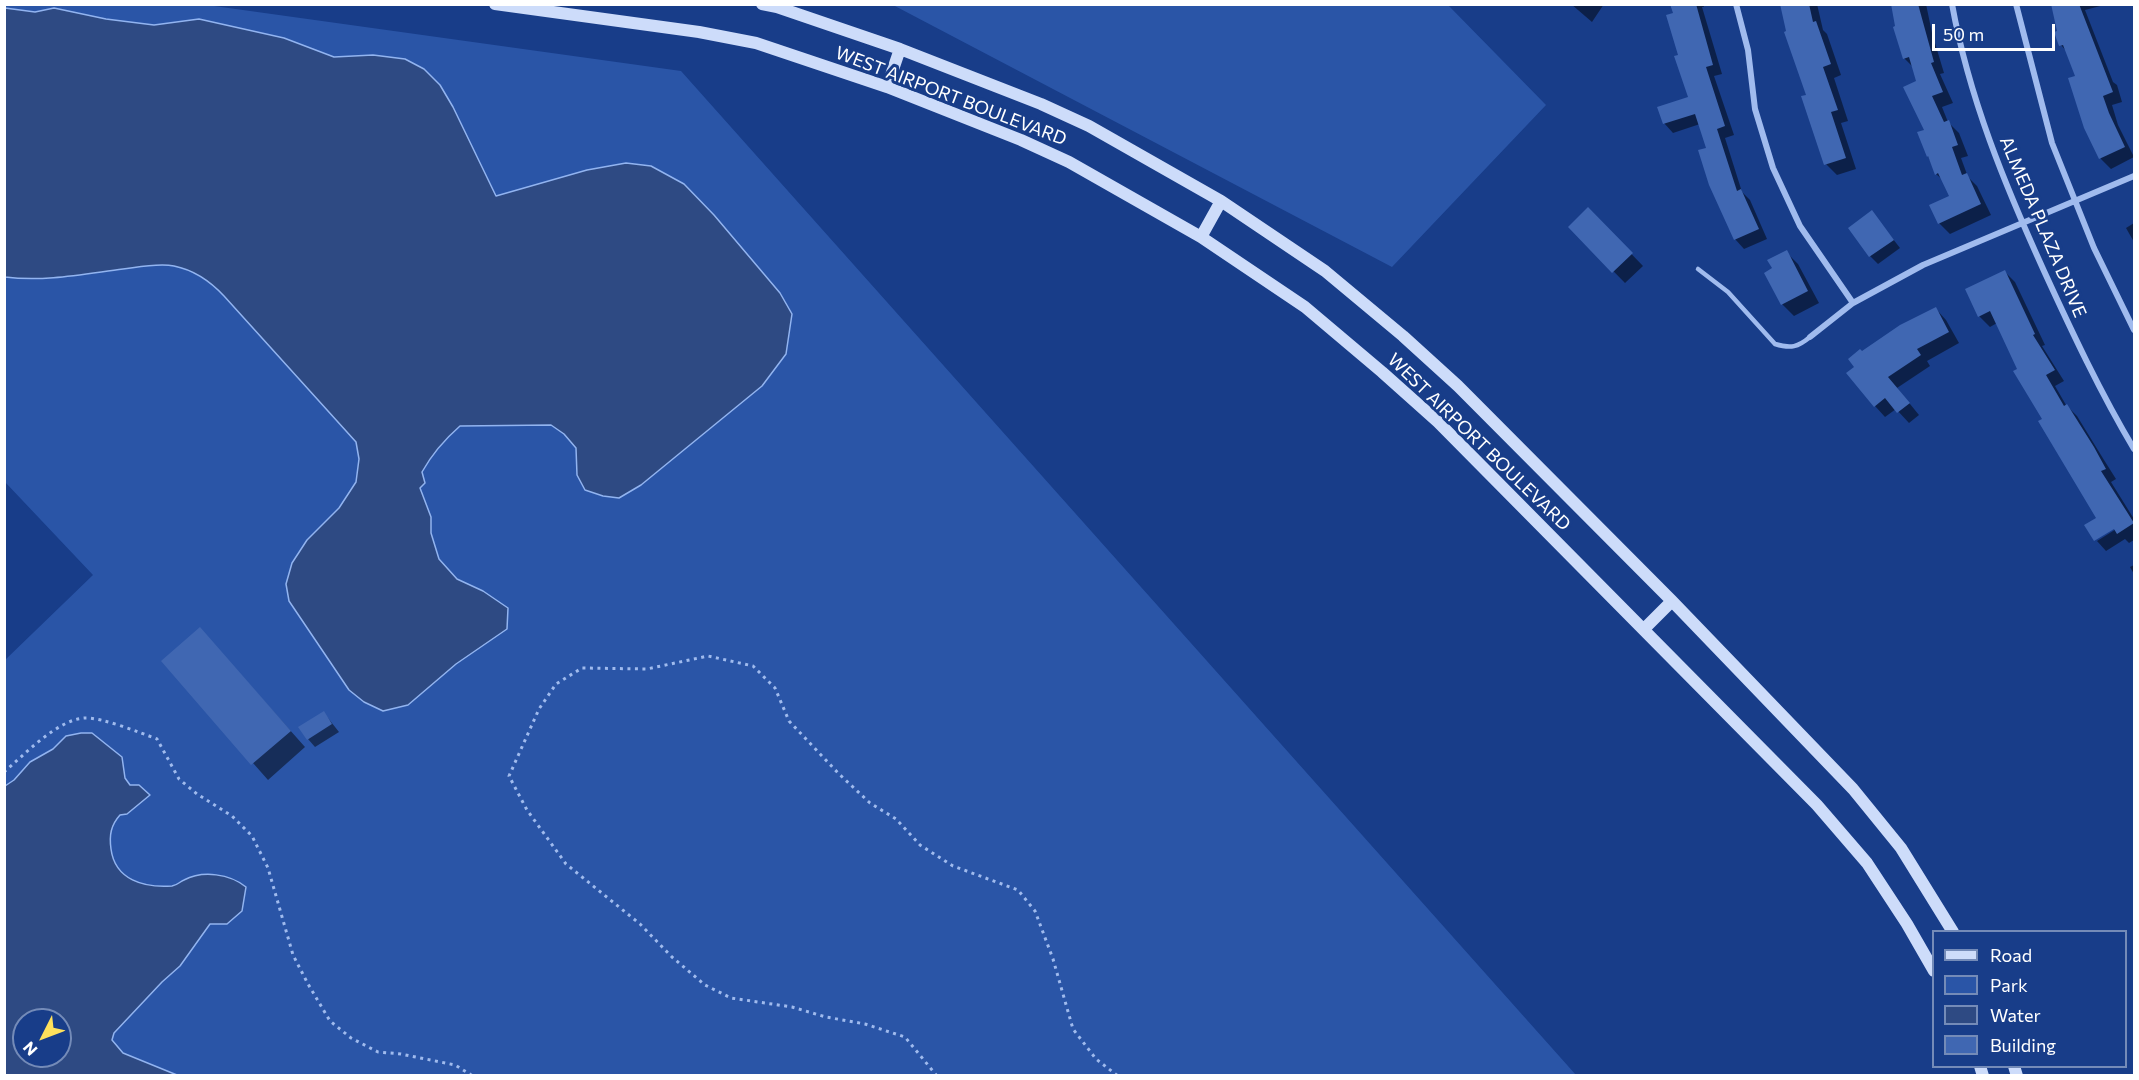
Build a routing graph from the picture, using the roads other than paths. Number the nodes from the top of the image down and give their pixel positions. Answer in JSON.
{"nodes":[{"id":1,"x":495,"y":4,"type":"edge"},
{"id":2,"x":762,"y":4,"type":"edge"},
{"id":3,"x":1736,"y":4,"type":"edge"},
{"id":4,"x":1952,"y":4,"type":"edge"},
{"id":5,"x":2016,"y":4,"type":"edge"},
{"id":6,"x":550,"y":8,"type":"edge"},
{"id":7,"x":900,"y":49,"type":"junction"},
{"id":8,"x":887,"y":87,"type":"junction"},
{"id":9,"x":2134,"y":176,"type":"edge"},
{"id":10,"x":1221,"y":201,"type":"junction"},
{"id":11,"x":2074,"y":201,"type":"junction"},
{"id":12,"x":2022,"y":223,"type":"junction"},
{"id":13,"x":1201,"y":237,"type":"junction"},
{"id":14,"x":1698,"y":269,"type":"dead end"},
{"id":15,"x":1852,"y":303,"type":"junction"},
{"id":16,"x":2134,"y":330,"type":"edge"},
{"id":17,"x":1810,"y":337,"type":"joint"},
{"id":18,"x":2134,"y":449,"type":"edge"},
{"id":19,"x":1672,"y":601,"type":"junction"},
{"id":20,"x":1644,"y":629,"type":"junction"},
{"id":21,"x":1952,"y":930,"type":"edge"},
{"id":22,"x":1932,"y":968,"type":"edge"}],
"edges":[{"from":1,"to":6,"type":"main road","name":"WEST AIRPORT BOULEVARD"},
{"from":2,"to":7,"type":"main road","name":"WEST AIRPORT BOULEVARD"},
{"from":3,"to":15,"type":"street"},
{"from":4,"to":12,"type":"street","name":"ALMEDA PLAZA DRIVE"},
{"from":5,"to":11,"type":"street"},
{"from":6,"to":8,"type":"main road","name":"WEST AIRPORT BOULEVARD"},
{"from":7,"to":8,"type":"main road"},
{"from":7,"to":10,"type":"main road","name":"WEST AIRPORT BOULEVARD"},
{"from":8,"to":13,"type":"main road","name":"WEST AIRPORT BOULEVARD"},
{"from":9,"to":11,"type":"street"},
{"from":10,"to":13,"type":"main road"},
{"from":10,"to":19,"type":"main road","name":"WEST AIRPORT BOULEVARD"},
{"from":11,"to":12,"type":"street"},
{"from":11,"to":16,"type":"street"},
{"from":12,"to":15,"type":"street"},
{"from":12,"to":18,"type":"street","name":"ALMEDA PLAZA DRIVE"},
{"from":13,"to":20,"type":"main road","name":"WEST AIRPORT BOULEVARD"},
{"from":14,"to":17,"type":"lane"},
{"from":15,"to":17,"type":"street"},
{"from":19,"to":20,"type":"main road"},
{"from":19,"to":21,"type":"main road","name":"WEST AIRPORT BOULEVARD"},
{"from":20,"to":22,"type":"main road","name":"WEST AIRPORT BOULEVARD"}]}
